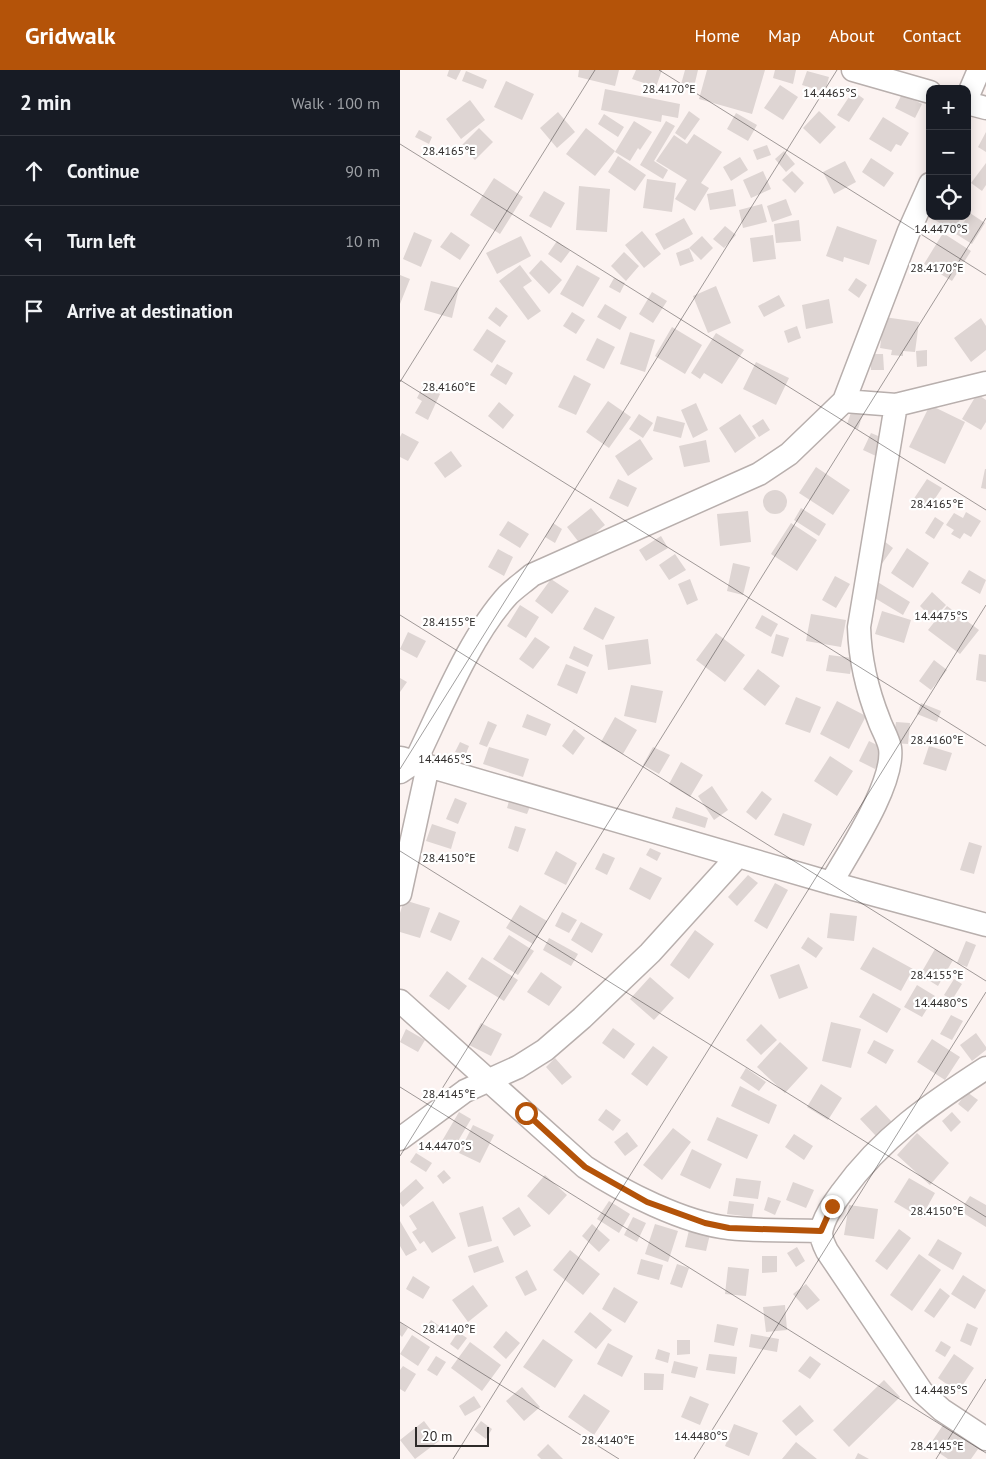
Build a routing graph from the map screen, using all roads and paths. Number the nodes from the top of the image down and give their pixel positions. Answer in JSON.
{"nodes":[{"id":1,"x":853,"y":70,"type":"edge"},
{"id":2,"x":979,"y":70,"type":"edge"},
{"id":3,"x":971,"y":89,"type":"edge"},
{"id":4,"x":926,"y":91,"type":"edge"},
{"id":5,"x":971,"y":104,"type":"edge"},
{"id":6,"x":986,"y":108,"type":"edge"},
{"id":7,"x":926,"y":193,"type":"edge"},
{"id":8,"x":986,"y":383,"type":"edge"},
{"id":9,"x":844,"y":401,"type":"junction"},
{"id":10,"x":896,"y":405,"type":"junction"},
{"id":11,"x":411,"y":764,"type":"edge"},
{"id":12,"x":738,"y":856,"type":"junction"},
{"id":13,"x":831,"y":883,"type":"junction"},
{"id":14,"x":400,"y":894,"type":"edge"},
{"id":15,"x":986,"y":926,"type":"edge"},
{"id":16,"x":400,"y":1001,"type":"edge"},
{"id":17,"x":986,"y":1068,"type":"edge"},
{"id":18,"x":489,"y":1080,"type":"junction"},
{"id":19,"x":400,"y":1139,"type":"edge"},
{"id":20,"x":821,"y":1231,"type":"junction"},
{"id":21,"x":986,"y":1439,"type":"edge"}],
"edges":[{"from":1,"to":4,"type":"street"},
{"from":2,"to":3,"type":"street"},
{"from":5,"to":6,"type":"street"},
{"from":7,"to":9,"type":"street"},
{"from":8,"to":10,"type":"street"},
{"from":9,"to":10,"type":"street"},
{"from":9,"to":11,"type":"street"},
{"from":10,"to":13,"type":"street"},
{"from":11,"to":12,"type":"street"},
{"from":11,"to":14,"type":"street"},
{"from":12,"to":13,"type":"street"},
{"from":12,"to":18,"type":"street"},
{"from":13,"to":15,"type":"street"},
{"from":16,"to":18,"type":"street"},
{"from":17,"to":20,"type":"street"},
{"from":18,"to":19,"type":"street"},
{"from":18,"to":20,"type":"street"},
{"from":20,"to":21,"type":"street"}]}
